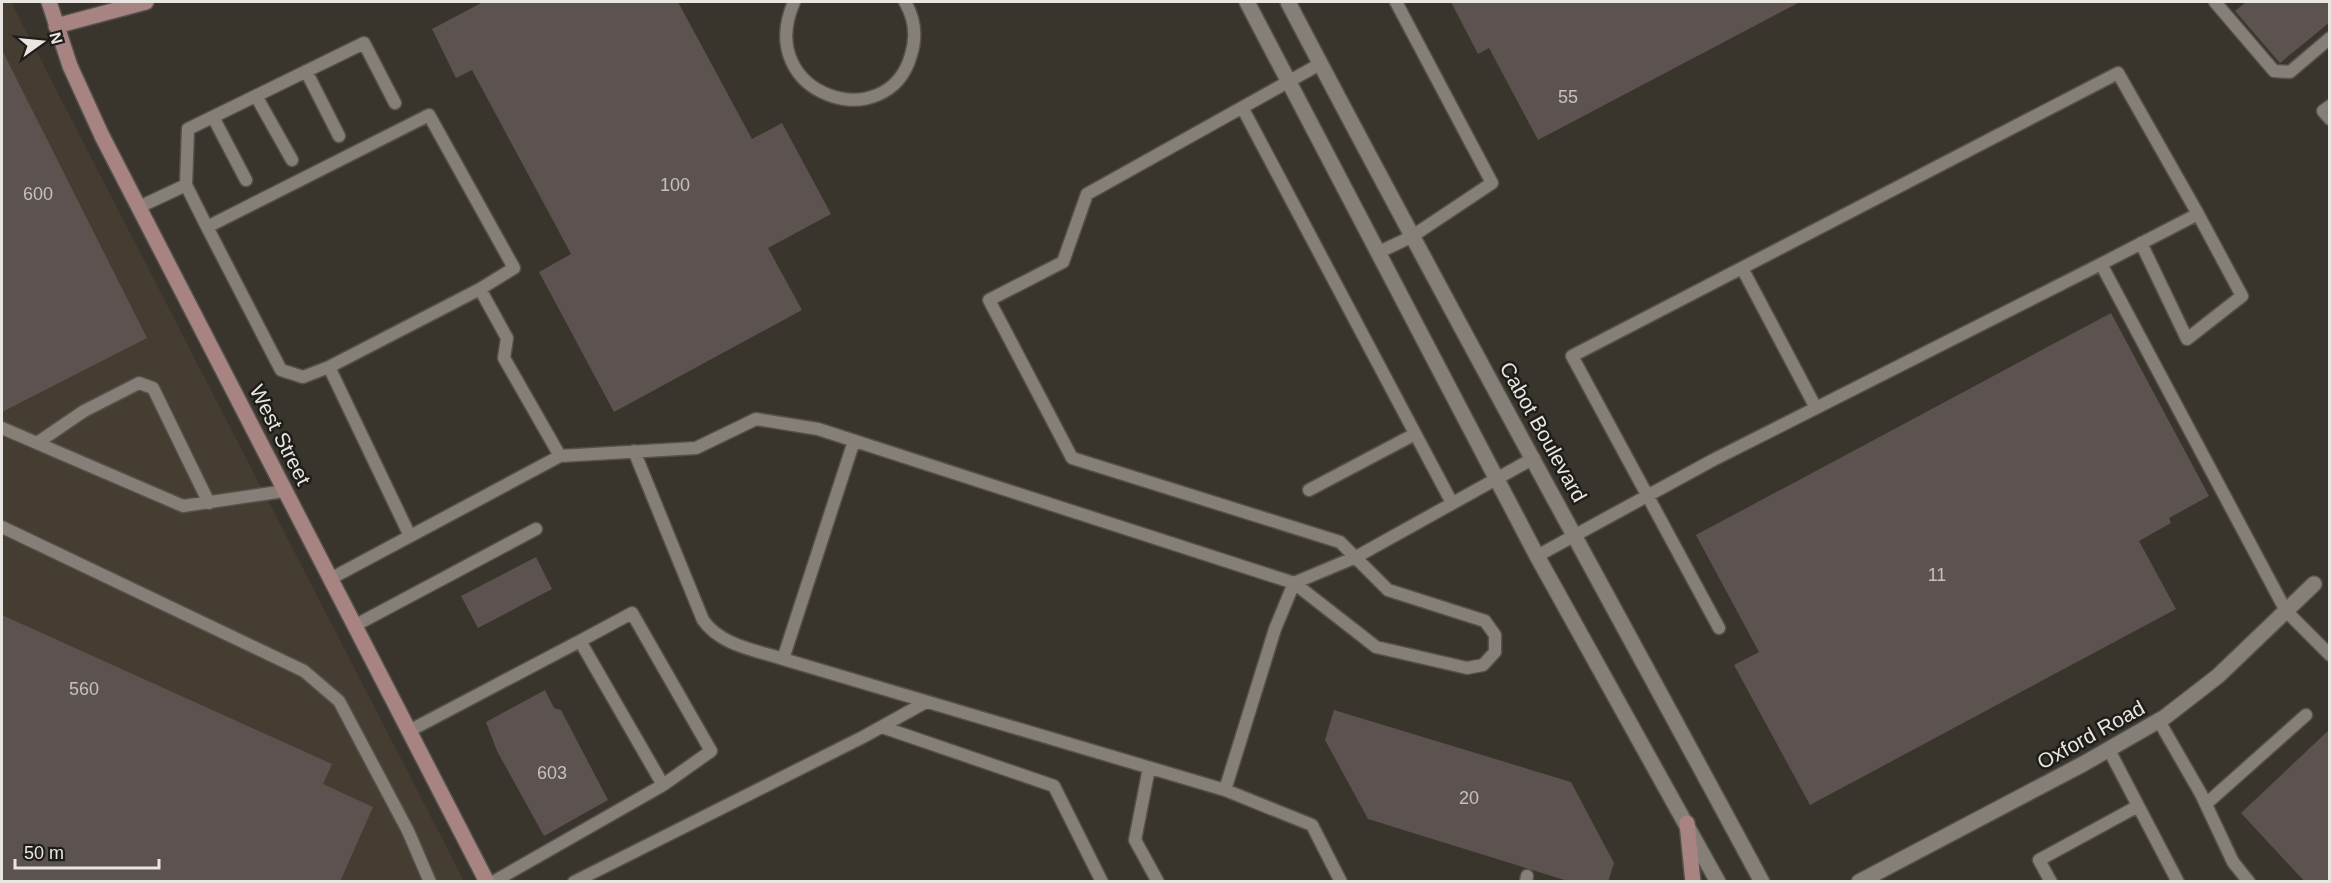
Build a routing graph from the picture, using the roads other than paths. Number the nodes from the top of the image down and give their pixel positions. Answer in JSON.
{"nodes":[{"id":1,"x":49,"y":2,"type":"edge"},
{"id":2,"x":146,"y":2,"type":"edge"},
{"id":3,"x":794,"y":2,"type":"edge"},
{"id":4,"x":906,"y":2,"type":"edge"},
{"id":5,"x":1247,"y":2,"type":"edge"},
{"id":6,"x":1287,"y":2,"type":"edge"},
{"id":7,"x":1396,"y":2,"type":"edge"},
{"id":8,"x":2219,"y":3,"type":"edge"},
{"id":9,"x":56,"y":26,"type":"junction"},
{"id":10,"x":2330,"y":38,"type":"edge"},
{"id":11,"x":1320,"y":64,"type":"junction"},
{"id":12,"x":306,"y":71,"type":"junction"},
{"id":13,"x":1289,"y":83,"type":"junction"},
{"id":14,"x":256,"y":96,"type":"junction"},
{"id":15,"x":395,"y":103,"type":"dead end"},
{"id":16,"x":2330,"y":106,"type":"edge"},
{"id":17,"x":1243,"y":109,"type":"junction"},
{"id":18,"x":213,"y":117,"type":"junction"},
{"id":19,"x":2330,"y":119,"type":"edge"},
{"id":20,"x":339,"y":136,"type":"dead end"},
{"id":21,"x":292,"y":160,"type":"dead end"},
{"id":22,"x":246,"y":180,"type":"dead end"},
{"id":23,"x":186,"y":185,"type":"junction"},
{"id":24,"x":139,"y":207,"type":"junction"},
{"id":25,"x":2198,"y":214,"type":"junction"},
{"id":26,"x":207,"y":226,"type":"junction"},
{"id":27,"x":1411,"y":237,"type":"junction"},
{"id":28,"x":2141,"y":243,"type":"junction"},
{"id":29,"x":1377,"y":254,"type":"junction"},
{"id":30,"x":2101,"y":264,"type":"junction"},
{"id":31,"x":1742,"y":268,"type":"junction"},
{"id":32,"x":480,"y":289,"type":"junction"},
{"id":33,"x":329,"y":367,"type":"junction"},
{"id":34,"x":1816,"y":408,"type":"junction"},
{"id":35,"x":2,"y":428,"type":"edge"},
{"id":36,"x":1415,"y":434,"type":"junction"},
{"id":37,"x":854,"y":441,"type":"junction"},
{"id":38,"x":37,"y":443,"type":"junction"},
{"id":39,"x":634,"y":452,"type":"junction"},
{"id":40,"x":560,"y":456,"type":"junction"},
{"id":41,"x":1534,"y":458,"type":"junction"},
{"id":42,"x":1496,"y":478,"type":"junction"},
{"id":43,"x":1309,"y":490,"type":"dead end"},
{"id":44,"x":285,"y":491,"type":"junction"},
{"id":45,"x":1645,"y":496,"type":"junction"},
{"id":46,"x":209,"y":503,"type":"junction"},
{"id":47,"x":1452,"y":503,"type":"junction"},
{"id":48,"x":2,"y":527,"type":"edge"},
{"id":49,"x":536,"y":529,"type":"dead end"},
{"id":50,"x":1575,"y":534,"type":"junction"},
{"id":51,"x":410,"y":536,"type":"junction"},
{"id":52,"x":1537,"y":556,"type":"junction"},
{"id":53,"x":1356,"y":557,"type":"junction"},
{"id":54,"x":330,"y":579,"type":"junction"},
{"id":55,"x":1294,"y":583,"type":"junction"},
{"id":56,"x":2314,"y":584,"type":"dead end"},
{"id":57,"x":2286,"y":611,"type":"junction"},
{"id":58,"x":354,"y":626,"type":"junction"},
{"id":59,"x":1719,"y":628,"type":"dead end"},
{"id":60,"x":580,"y":641,"type":"junction"},
{"id":61,"x":2330,"y":655,"type":"edge"},
{"id":62,"x":783,"y":659,"type":"junction"},
{"id":63,"x":927,"y":702,"type":"junction"},
{"id":64,"x":2306,"y":715,"type":"dead end"},
{"id":65,"x":2159,"y":721,"type":"junction"},
{"id":66,"x":882,"y":727,"type":"junction"},
{"id":67,"x":409,"y":731,"type":"junction"},
{"id":68,"x":2109,"y":750,"type":"junction"},
{"id":69,"x":1149,"y":768,"type":"junction"},
{"id":70,"x":663,"y":785,"type":"junction"},
{"id":71,"x":1225,"y":790,"type":"junction"},
{"id":72,"x":2206,"y":804,"type":"junction"},
{"id":73,"x":2138,"y":806,"type":"junction"},
{"id":74,"x":1687,"y":823,"type":"junction"},
{"id":75,"x":587,"y":879,"type":"edge"},
{"id":76,"x":430,"y":882,"type":"edge"},
{"id":77,"x":488,"y":882,"type":"edge"},
{"id":78,"x":494,"y":882,"type":"edge"},
{"id":79,"x":574,"y":882,"type":"edge"},
{"id":80,"x":1102,"y":882,"type":"edge"},
{"id":81,"x":1158,"y":882,"type":"edge"},
{"id":82,"x":1341,"y":882,"type":"edge"},
{"id":83,"x":1693,"y":882,"type":"edge"},
{"id":84,"x":1718,"y":882,"type":"edge"},
{"id":85,"x":1762,"y":882,"type":"edge"},
{"id":86,"x":1859,"y":882,"type":"edge"},
{"id":87,"x":2051,"y":882,"type":"edge"},
{"id":88,"x":2178,"y":882,"type":"edge"},
{"id":89,"x":2249,"y":882,"type":"edge"}],
"edges":[{"from":1,"to":9,"type":"street","name":"West Street"},
{"from":2,"to":9,"type":"street"},
{"from":3,"to":4,"type":"lane"},
{"from":5,"to":13,"type":"street"},
{"from":6,"to":11,"type":"street","name":"Cabot Boulevard"},
{"from":7,"to":27,"type":"lane"},
{"from":8,"to":10,"type":"lane"},
{"from":9,"to":24,"type":"street","name":"West Street"},
{"from":11,"to":13,"type":"lane"},
{"from":11,"to":27,"type":"street","name":"Cabot Boulevard"},
{"from":12,"to":14,"type":"lane"},
{"from":12,"to":15,"type":"lane"},
{"from":12,"to":20,"type":"lane"},
{"from":13,"to":17,"type":"lane"},
{"from":13,"to":29,"type":"street"},
{"from":14,"to":18,"type":"lane"},
{"from":14,"to":21,"type":"lane"},
{"from":16,"to":19,"type":"lane"},
{"from":17,"to":36,"type":"lane"},
{"from":17,"to":53,"type":"lane"},
{"from":18,"to":22,"type":"lane"},
{"from":18,"to":23,"type":"lane"},
{"from":23,"to":24,"type":"lane"},
{"from":23,"to":26,"type":"lane"},
{"from":24,"to":44,"type":"street","name":"West Street"},
{"from":25,"to":28,"type":"lane"},
{"from":25,"to":28,"type":"lane"},
{"from":25,"to":31,"type":"lane"},
{"from":26,"to":32,"type":"lane"},
{"from":26,"to":33,"type":"lane"},
{"from":27,"to":29,"type":"lane"},
{"from":27,"to":41,"type":"street","name":"Cabot Boulevard"},
{"from":28,"to":30,"type":"lane"},
{"from":29,"to":42,"type":"street"},
{"from":30,"to":34,"type":"lane"},
{"from":30,"to":57,"type":"lane"},
{"from":31,"to":34,"type":"lane"},
{"from":31,"to":45,"type":"lane"},
{"from":32,"to":33,"type":"lane"},
{"from":32,"to":40,"type":"lane"},
{"from":33,"to":51,"type":"lane"},
{"from":34,"to":45,"type":"lane"},
{"from":35,"to":38,"type":"lane"},
{"from":36,"to":43,"type":"lane"},
{"from":36,"to":47,"type":"lane"},
{"from":37,"to":39,"type":"lane"},
{"from":37,"to":55,"type":"lane"},
{"from":37,"to":62,"type":"lane"},
{"from":38,"to":46,"type":"lane"},
{"from":38,"to":46,"type":"lane"},
{"from":39,"to":40,"type":"lane"},
{"from":39,"to":62,"type":"lane"},
{"from":40,"to":51,"type":"lane"},
{"from":41,"to":42,"type":"lane"},
{"from":41,"to":50,"type":"street","name":"Cabot Boulevard"},
{"from":42,"to":47,"type":"lane"},
{"from":42,"to":52,"type":"street"},
{"from":44,"to":46,"type":"lane"},
{"from":44,"to":54,"type":"street","name":"West Street"},
{"from":45,"to":50,"type":"lane"},
{"from":45,"to":59,"type":"lane"},
{"from":47,"to":53,"type":"lane"},
{"from":48,"to":76,"type":"lane"},
{"from":49,"to":58,"type":"lane"},
{"from":50,"to":52,"type":"lane"},
{"from":50,"to":85,"type":"street","name":"Cabot Boulevard"},
{"from":51,"to":54,"type":"lane"},
{"from":52,"to":74,"type":"street"},
{"from":53,"to":55,"type":"lane"},
{"from":53,"to":55,"type":"lane"},
{"from":54,"to":58,"type":"street","name":"West Street"},
{"from":55,"to":71,"type":"lane"},
{"from":56,"to":57,"type":"street","name":"Oxford Road"},
{"from":57,"to":61,"type":"lane"},
{"from":57,"to":65,"type":"street","name":"Oxford Road"},
{"from":58,"to":67,"type":"street","name":"West Street"},
{"from":60,"to":67,"type":"lane"},
{"from":60,"to":70,"type":"lane"},
{"from":60,"to":70,"type":"lane"},
{"from":62,"to":63,"type":"lane"},
{"from":63,"to":66,"type":"lane"},
{"from":63,"to":69,"type":"lane"},
{"from":64,"to":72,"type":"lane"},
{"from":65,"to":68,"type":"street","name":"Oxford Road"},
{"from":65,"to":72,"type":"lane"},
{"from":66,"to":75,"type":"lane"},
{"from":66,"to":80,"type":"lane"},
{"from":67,"to":77,"type":"street","name":"West Street"},
{"from":68,"to":73,"type":"lane"},
{"from":68,"to":86,"type":"street","name":"Oxford Road"},
{"from":69,"to":71,"type":"lane"},
{"from":69,"to":81,"type":"lane"},
{"from":70,"to":78,"type":"lane"},
{"from":71,"to":82,"type":"lane"},
{"from":72,"to":89,"type":"lane"},
{"from":73,"to":87,"type":"lane"},
{"from":73,"to":88,"type":"lane"},
{"from":74,"to":83,"type":"street"},
{"from":74,"to":84,"type":"street"},
{"from":75,"to":79,"type":"lane"}]}
